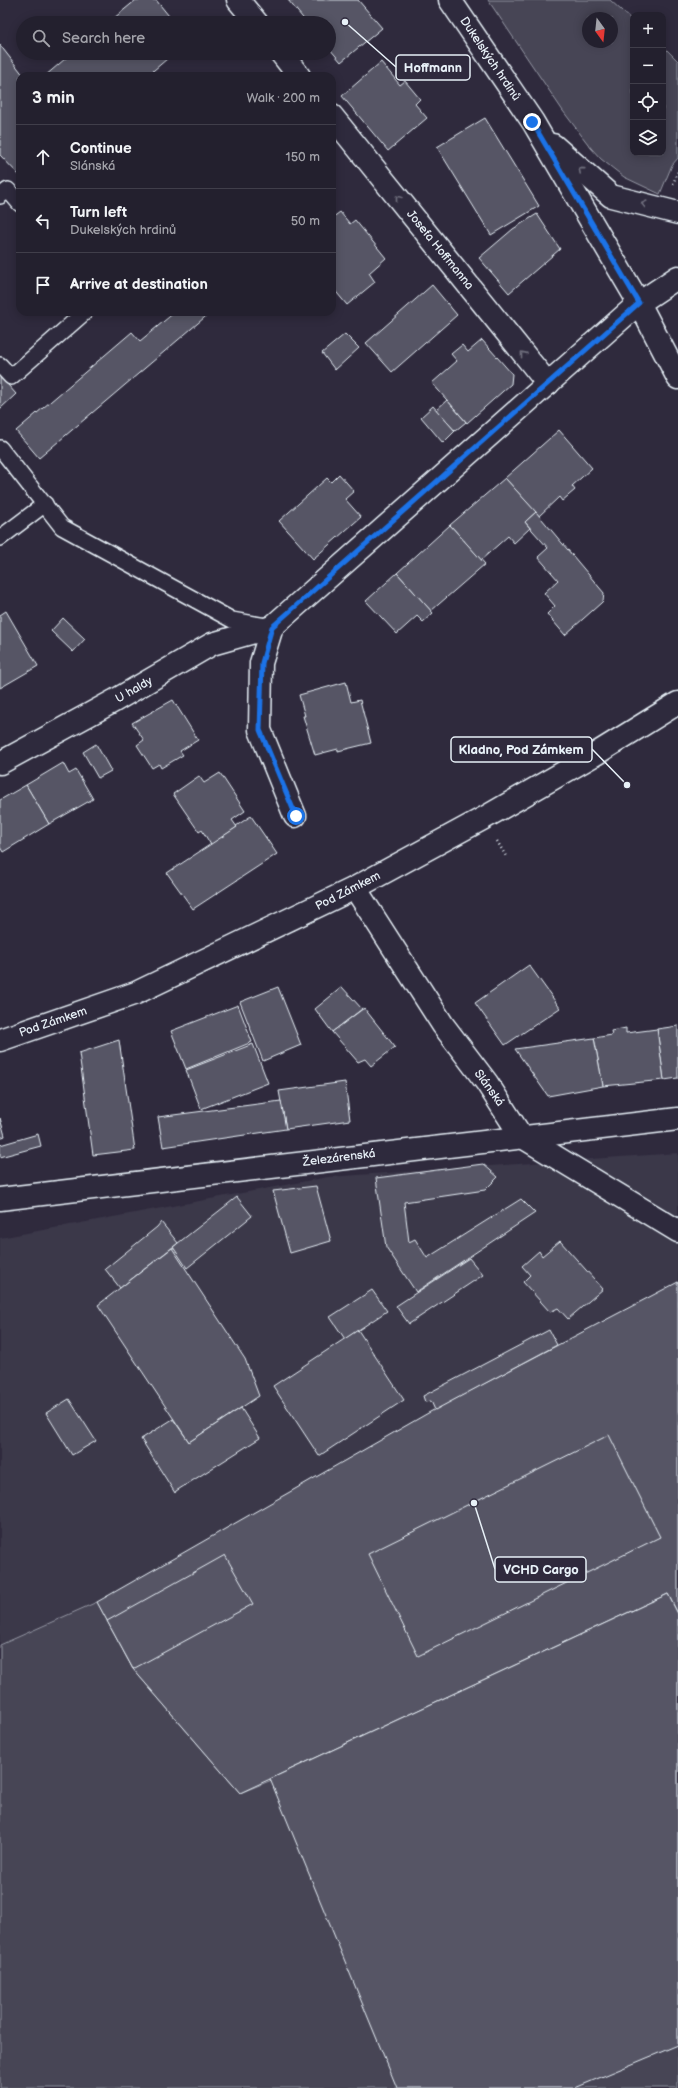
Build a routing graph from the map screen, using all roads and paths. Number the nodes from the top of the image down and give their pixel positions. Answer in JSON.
{"nodes":[{"id":1,"x":238,"y":0,"type":"edge"},
{"id":2,"x":450,"y":0,"type":"edge"},
{"id":3,"x":251,"y":16,"type":"edge"},
{"id":4,"x":286,"y":60,"type":"edge"},
{"id":5,"x":296,"y":72,"type":"edge"},
{"id":6,"x":336,"y":121,"type":"edge"},
{"id":7,"x":538,"y":132,"type":"junction"},
{"id":8,"x":0,"y":196,"type":"edge"},
{"id":9,"x":16,"y":199,"type":"edge"},
{"id":10,"x":678,"y":213,"type":"edge"},
{"id":11,"x":678,"y":277,"type":"edge"},
{"id":12,"x":639,"y":303,"type":"junction"},
{"id":13,"x":80,"y":316,"type":"edge"},
{"id":14,"x":0,"y":365,"type":"edge"},
{"id":15,"x":678,"y":378,"type":"edge"},
{"id":16,"x":548,"y":384,"type":"junction"},
{"id":17,"x":0,"y":448,"type":"edge"},
{"id":18,"x":45,"y":504,"type":"junction"},
{"id":19,"x":0,"y":538,"type":"edge"},
{"id":20,"x":272,"y":627,"type":"junction"},
{"id":21,"x":678,"y":702,"type":"edge"},
{"id":22,"x":0,"y":763,"type":"edge"},
{"id":23,"x":296,"y":816,"type":"dead end"},
{"id":24,"x":355,"y":888,"type":"junction"},
{"id":25,"x":0,"y":1040,"type":"edge"},
{"id":26,"x":678,"y":1119,"type":"edge"},
{"id":27,"x":521,"y":1136,"type":"junction"},
{"id":28,"x":0,"y":1198,"type":"edge"},
{"id":29,"x":678,"y":1231,"type":"edge"}],
"edges":[{"from":1,"to":3,"type":"street"},
{"from":2,"to":7,"type":"street","name":"Dukelských hrdinů"},
{"from":4,"to":5,"type":"street"},
{"from":16,"to":6,"type":"street","name":"Josefa Hoffmanna","one_way":true},
{"from":10,"to":7,"type":"street","one_way":true},
{"from":7,"to":12,"type":"street","name":"Dukelských hrdinů"},
{"from":8,"to":9,"type":"lane"},
{"from":11,"to":12,"type":"street"},
{"from":12,"to":15,"type":"street"},
{"from":12,"to":16,"type":"street"},
{"from":13,"to":14,"type":"lane"},
{"from":16,"to":20,"type":"street"},
{"from":17,"to":18,"type":"lane"},
{"from":18,"to":19,"type":"lane"},
{"from":18,"to":20,"type":"lane"},
{"from":20,"to":22,"type":"street","name":"U haldy"},
{"from":20,"to":23,"type":"street"},
{"from":21,"to":24,"type":"street","name":"Pod Zámkem"},
{"from":24,"to":25,"type":"street","name":"Pod Zámkem"},
{"from":24,"to":27,"type":"street","name":"Slánská"},
{"from":26,"to":27,"type":"street","name":"Železárenská"},
{"from":27,"to":28,"type":"street","name":"Železárenská"},
{"from":27,"to":29,"type":"street","name":"Slánská"}]}
